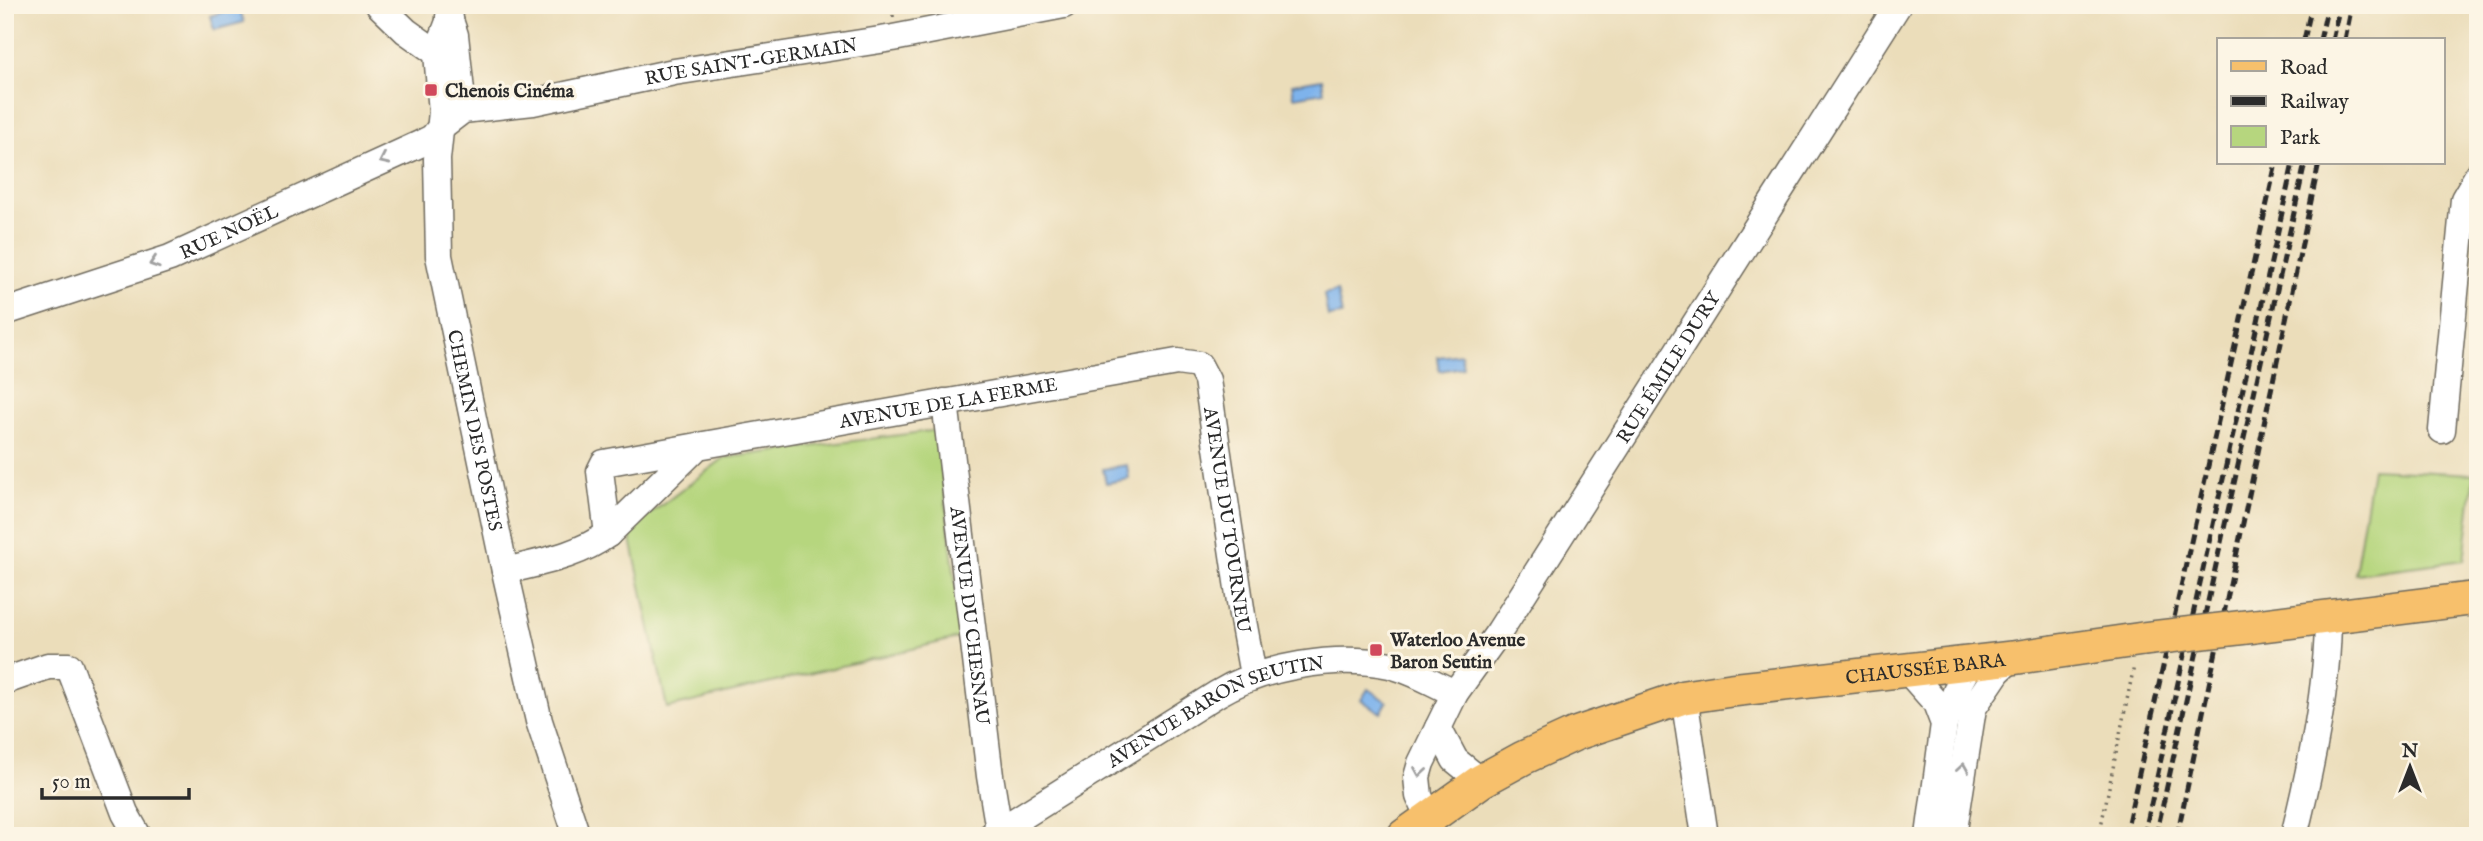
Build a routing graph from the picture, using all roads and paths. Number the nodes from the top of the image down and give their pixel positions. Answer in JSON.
{"nodes":[{"id":1,"x":379,"y":5,"type":"edge"},
{"id":2,"x":1064,"y":5,"type":"edge"},
{"id":3,"x":1898,"y":5,"type":"edge"},
{"id":4,"x":448,"y":12,"type":"edge"},
{"id":5,"x":448,"y":61,"type":"junction"},
{"id":6,"x":452,"y":118,"type":"junction"},
{"id":7,"x":2478,"y":175,"type":"edge"},
{"id":8,"x":5,"y":312,"type":"edge"},
{"id":9,"x":1199,"y":365,"type":"joint"},
{"id":10,"x":945,"y":401,"type":"junction"},
{"id":11,"x":2442,"y":430,"type":"dead end"},
{"id":12,"x":698,"y":446,"type":"junction"},
{"id":13,"x":608,"y":534,"type":"junction"},
{"id":14,"x":505,"y":571,"type":"junction"},
{"id":15,"x":2478,"y":598,"type":"edge"},
{"id":16,"x":2328,"y":617,"type":"junction"},
{"id":17,"x":2141,"y":640,"type":"junction"},
{"id":18,"x":2012,"y":658,"type":"junction"},
{"id":19,"x":1970,"y":663,"type":"junction"},
{"id":20,"x":1906,"y":669,"type":"junction"},
{"id":21,"x":1253,"y":675,"type":"junction"},
{"id":22,"x":5,"y":681,"type":"edge"},
{"id":23,"x":1455,"y":693,"type":"junction"},
{"id":24,"x":1684,"y":697,"type":"junction"},
{"id":25,"x":1944,"y":724,"type":"junction"},
{"id":26,"x":1437,"y":728,"type":"junction"},
{"id":27,"x":1481,"y":781,"type":"junction"},
{"id":28,"x":1417,"y":827,"type":"edge"},
{"id":29,"x":995,"y":833,"type":"edge"},
{"id":30,"x":138,"y":836,"type":"edge"},
{"id":31,"x":577,"y":836,"type":"edge"},
{"id":32,"x":1705,"y":836,"type":"edge"},
{"id":33,"x":1929,"y":836,"type":"edge"},
{"id":34,"x":1953,"y":836,"type":"edge"},
{"id":35,"x":2099,"y":836,"type":"edge"},
{"id":36,"x":2294,"y":836,"type":"edge"}],
"edges":[{"from":1,"to":5,"type":"street"},
{"from":2,"to":6,"type":"street","name":"RUE SAINT-GERMAIN"},
{"from":3,"to":23,"type":"street","name":"RUE ÉMILE DURY"},
{"from":4,"to":5,"type":"street","name":"CHEMIN DES POSTES"},
{"from":5,"to":6,"type":"street","name":"CHEMIN DES POSTES"},
{"from":6,"to":8,"type":"street","name":"RUE NOËL","one_way":true},
{"from":6,"to":14,"type":"street","name":"CHEMIN DES POSTES"},
{"from":7,"to":11,"type":"street"},
{"from":9,"to":10,"type":"street","name":"AVENUE DE LA FERME"},
{"from":9,"to":21,"type":"street","name":"AVENUE DU TOURNEU"},
{"from":10,"to":12,"type":"street","name":"AVENUE DE LA FERME"},
{"from":10,"to":29,"type":"street","name":"AVENUE DU CHESNAU"},
{"from":12,"to":13,"type":"street"},
{"from":12,"to":13,"type":"street","name":"AVENUE DE LA FERME"},
{"from":13,"to":14,"type":"street"},
{"from":14,"to":31,"type":"street","name":"CHEMIN DES POSTES"},
{"from":15,"to":16,"type":"main road","name":"CHAUSSÉE BARA"},
{"from":16,"to":17,"type":"main road","name":"CHAUSSÉE BARA","bridge":true},
{"from":16,"to":36,"type":"street"},
{"from":17,"to":18,"type":"main road","name":"CHAUSSÉE BARA"},
{"from":17,"to":35,"type":"path"},
{"from":18,"to":19,"type":"main road","name":"CHAUSSÉE BARA"},
{"from":34,"to":18,"type":"street","one_way":true},
{"from":19,"to":20,"type":"main road","name":"CHAUSSÉE BARA"},
{"from":19,"to":25,"type":"street"},
{"from":20,"to":24,"type":"main road","name":"CHAUSSÉE BARA"},
{"from":20,"to":25,"type":"street"},
{"from":21,"to":23,"type":"street","name":"AVENUE BARON SEUTIN"},
{"from":21,"to":29,"type":"street","name":"AVENUE BARON SEUTIN"},
{"from":22,"to":30,"type":"street"},
{"from":23,"to":26,"type":"street","name":"RUE ÉMILE DURY"},
{"from":24,"to":27,"type":"main road","name":"CHAUSSÉE BARA"},
{"from":24,"to":32,"type":"street"},
{"from":25,"to":33,"type":"street"},
{"from":26,"to":27,"type":"street"},
{"from":26,"to":28,"type":"street","name":"RUE ÉMILE DURY","one_way":true},
{"from":27,"to":28,"type":"main road","name":"CHAUSSÉE BARA"}]}
